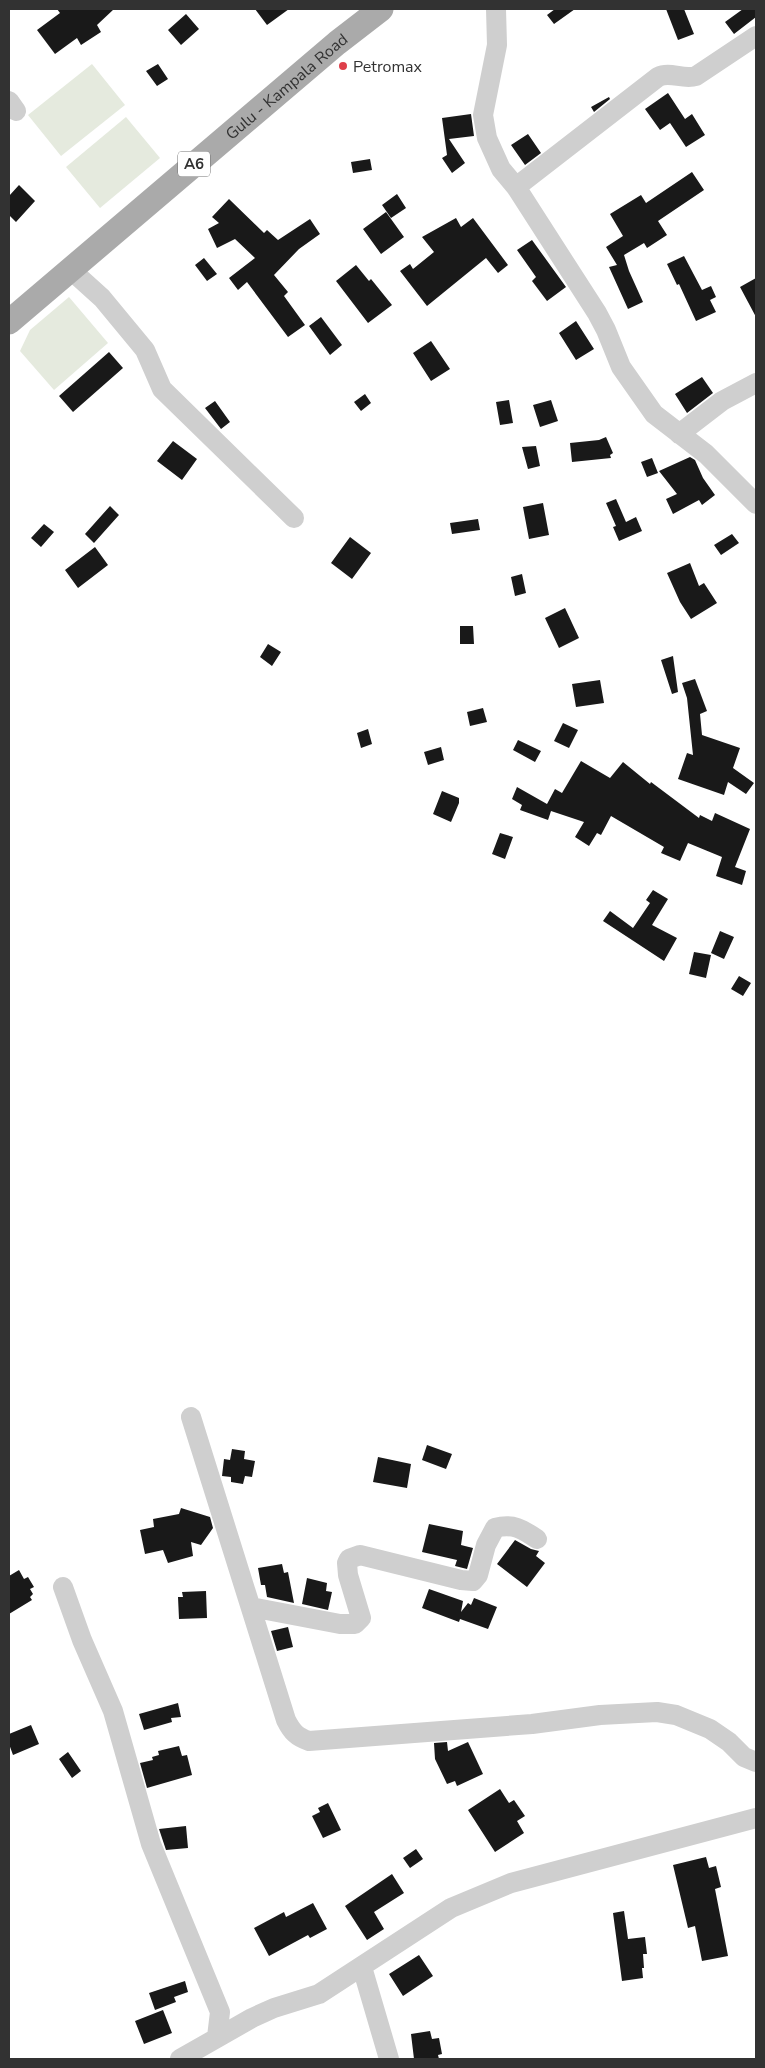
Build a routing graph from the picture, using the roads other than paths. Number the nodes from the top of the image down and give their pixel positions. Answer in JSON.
{"nodes":[{"id":1,"x":381,"y":9,"type":"edge"},
{"id":2,"x":496,"y":9,"type":"edge"},
{"id":3,"x":756,"y":36,"type":"edge"},
{"id":4,"x":516,"y":187,"type":"junction"},
{"id":5,"x":71,"y":270,"type":"junction"},
{"id":6,"x":9,"y":322,"type":"edge"},
{"id":7,"x":756,"y":383,"type":"edge"},
{"id":8,"x":679,"y":434,"type":"junction"},
{"id":9,"x":756,"y":504,"type":"edge"},
{"id":10,"x":294,"y":518,"type":"dead end"},
{"id":11,"x":191,"y":1417,"type":"dead end"},
{"id":12,"x":537,"y":1539,"type":"dead end"},
{"id":13,"x":63,"y":1587,"type":"dead end"},
{"id":14,"x":251,"y":1607,"type":"junction"},
{"id":15,"x":756,"y":1762,"type":"edge"},
{"id":16,"x":756,"y":1818,"type":"edge"},
{"id":17,"x":362,"y":1967,"type":"junction"},
{"id":18,"x":217,"y":2037,"type":"junction"},
{"id":19,"x":180,"y":2059,"type":"edge"},
{"id":20,"x":389,"y":2059,"type":"edge"}],
"edges":[{"from":1,"to":5,"type":"main road","name":"Gulu - Kampala Road","number":"A6"},
{"from":2,"to":4,"type":"street"},
{"from":3,"to":4,"type":"street"},
{"from":4,"to":8,"type":"street"},
{"from":5,"to":6,"type":"main road","name":"Gulu - Kampala Road","number":"A6"},
{"from":5,"to":10,"type":"street"},
{"from":7,"to":8,"type":"street"},
{"from":8,"to":9,"type":"street"},
{"from":11,"to":14,"type":"street"},
{"from":12,"to":14,"type":"street"},
{"from":13,"to":18,"type":"street"},
{"from":14,"to":15,"type":"street"},
{"from":16,"to":17,"type":"street"},
{"from":17,"to":18,"type":"street"},
{"from":17,"to":20,"type":"street"},
{"from":18,"to":19,"type":"street"}]}
